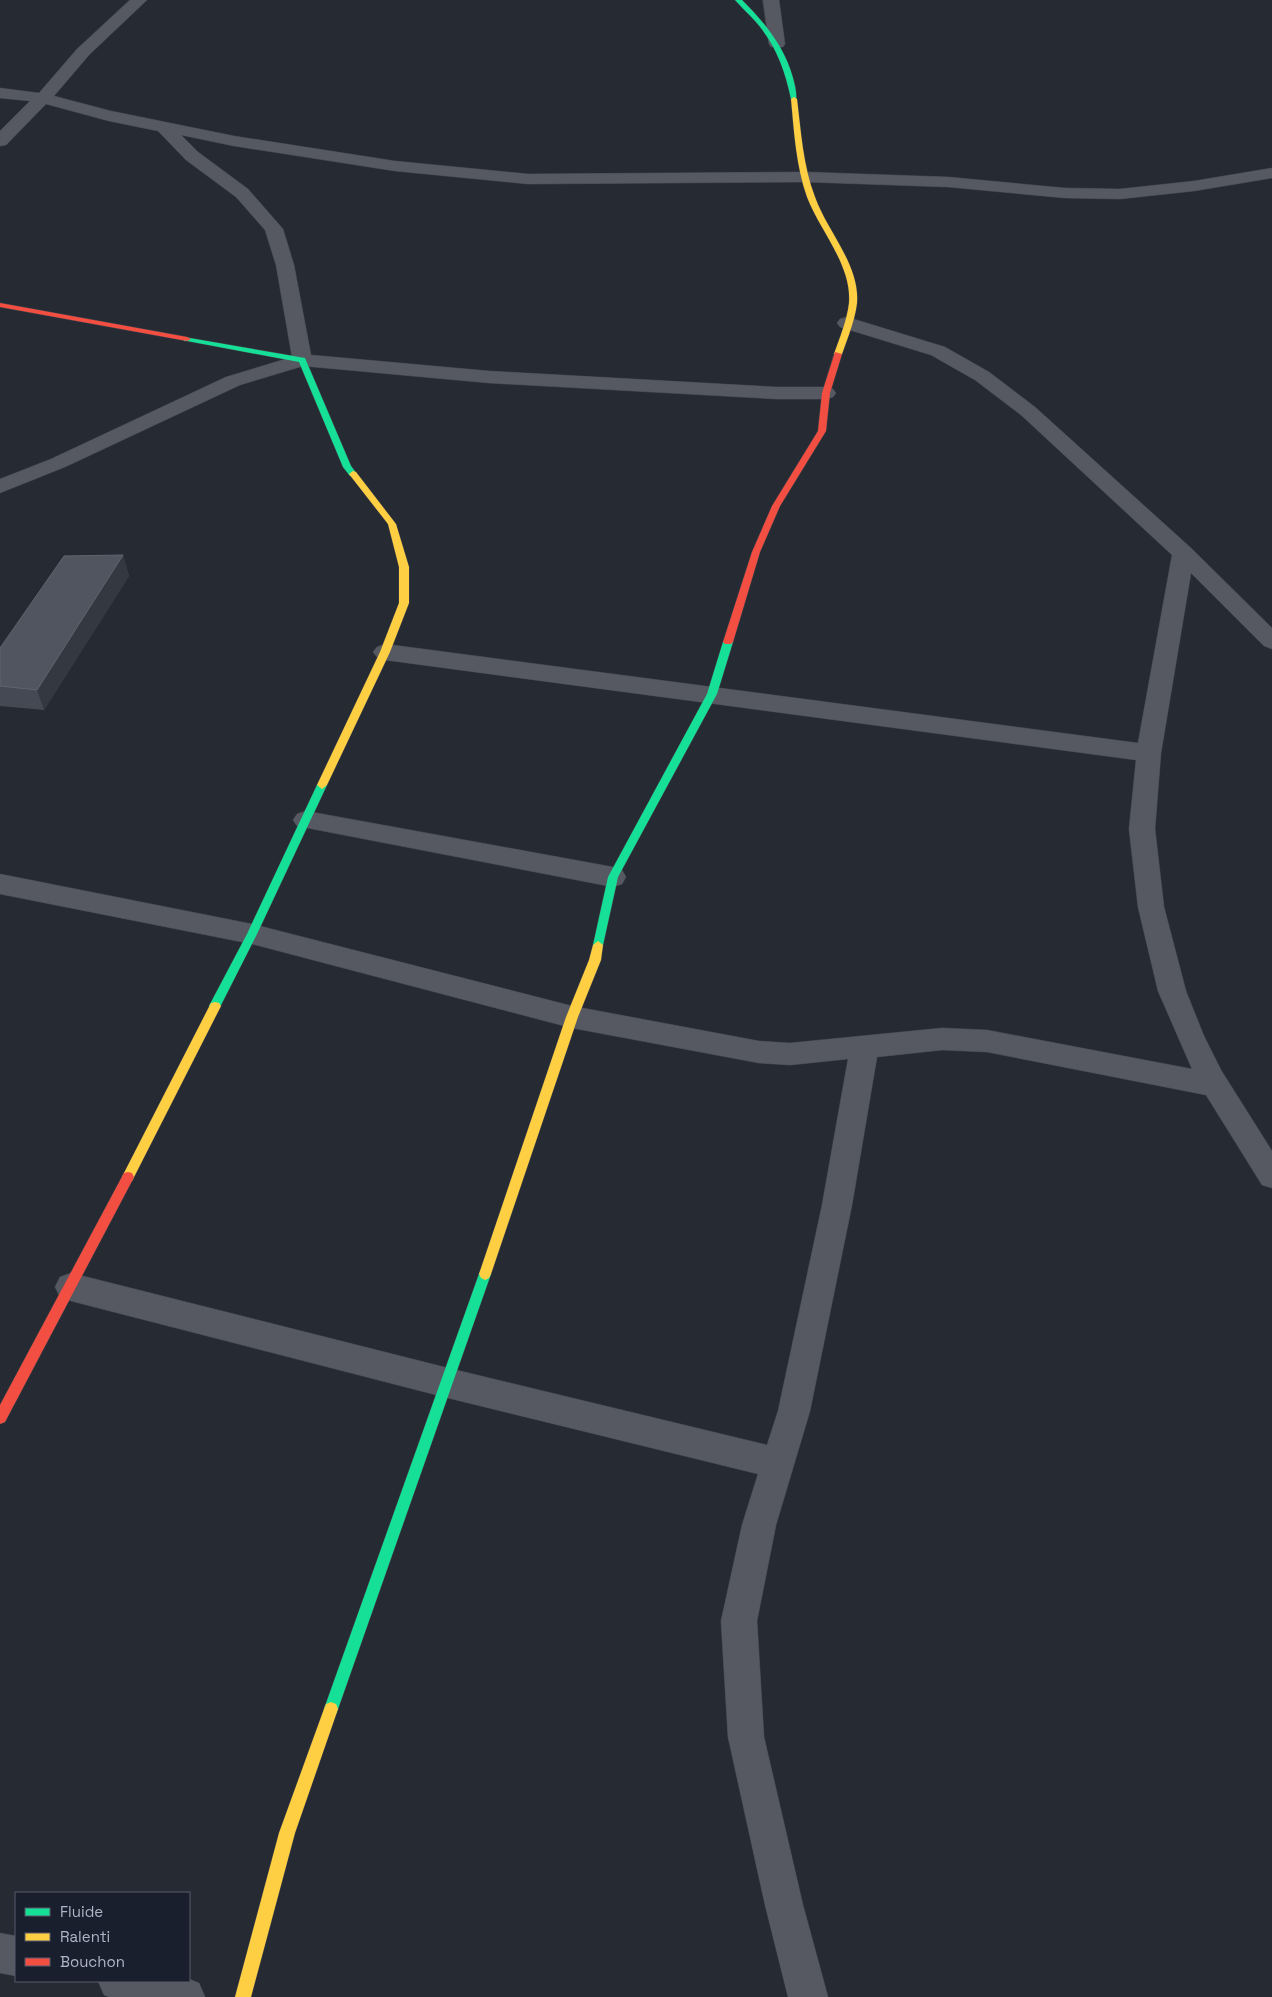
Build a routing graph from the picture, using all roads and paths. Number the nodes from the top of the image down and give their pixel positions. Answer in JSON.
{"nodes":[{"id":1,"x":139,"y":0,"type":"edge"},
{"id":2,"x":738,"y":0,"type":"edge"},
{"id":3,"x":772,"y":0,"type":"edge"},
{"id":4,"x":777,"y":44,"type":"junction"},
{"id":5,"x":0,"y":93,"type":"edge"},
{"id":6,"x":43,"y":98,"type":"junction"},
{"id":7,"x":164,"y":128,"type":"junction"},
{"id":8,"x":0,"y":141,"type":"edge"},
{"id":9,"x":1272,"y":173,"type":"edge"},
{"id":10,"x":806,"y":177,"type":"junction"},
{"id":11,"x":0,"y":305,"type":"edge"},
{"id":12,"x":847,"y":323,"type":"junction"},
{"id":13,"x":302,"y":360,"type":"junction"},
{"id":14,"x":826,"y":393,"type":"junction"},
{"id":15,"x":0,"y":487,"type":"edge"},
{"id":16,"x":1183,"y":554,"type":"junction"},
{"id":17,"x":1272,"y":641,"type":"edge"},
{"id":18,"x":385,"y":652,"type":"junction"},
{"id":19,"x":712,"y":694,"type":"junction"},
{"id":20,"x":1148,"y":754,"type":"junction"},
{"id":21,"x":306,"y":820,"type":"junction"},
{"id":22,"x":613,"y":877,"type":"junction"},
{"id":23,"x":0,"y":884,"type":"edge"},
{"id":24,"x":252,"y":934,"type":"junction"},
{"id":25,"x":572,"y":1017,"type":"junction"},
{"id":26,"x":864,"y":1048,"type":"junction"},
{"id":27,"x":1215,"y":1085,"type":"junction"},
{"id":28,"x":1272,"y":1176,"type":"edge"},
{"id":29,"x":70,"y":1287,"type":"junction"},
{"id":30,"x":448,"y":1383,"type":"junction"},
{"id":31,"x":0,"y":1418,"type":"edge"},
{"id":32,"x":778,"y":1463,"type":"junction"},
{"id":33,"x":0,"y":1953,"type":"edge"},
{"id":34,"x":15,"y":1956,"type":"edge"},
{"id":35,"x":122,"y":1982,"type":"edge"},
{"id":36,"x":185,"y":1997,"type":"edge"},
{"id":37,"x":243,"y":1997,"type":"edge"},
{"id":38,"x":808,"y":1997,"type":"edge"}],
"edges":[{"from":1,"to":6,"type":"street"},
{"from":2,"to":4,"type":"street"},
{"from":3,"to":4,"type":"street"},
{"from":4,"to":10,"type":"street"},
{"from":5,"to":6,"type":"street"},
{"from":6,"to":7,"type":"street"},
{"from":6,"to":8,"type":"street"},
{"from":7,"to":10,"type":"street"},
{"from":7,"to":13,"type":"street"},
{"from":9,"to":10,"type":"street"},
{"from":10,"to":12,"type":"street"},
{"from":11,"to":13,"type":"street"},
{"from":12,"to":14,"type":"street"},
{"from":12,"to":16,"type":"street"},
{"from":13,"to":14,"type":"street"},
{"from":13,"to":15,"type":"street"},
{"from":13,"to":18,"type":"street"},
{"from":14,"to":19,"type":"street"},
{"from":16,"to":17,"type":"street"},
{"from":16,"to":20,"type":"street"},
{"from":18,"to":19,"type":"street"},
{"from":18,"to":21,"type":"street"},
{"from":19,"to":20,"type":"street"},
{"from":19,"to":22,"type":"street"},
{"from":20,"to":27,"type":"street"},
{"from":21,"to":22,"type":"street"},
{"from":21,"to":24,"type":"street"},
{"from":22,"to":25,"type":"street"},
{"from":23,"to":24,"type":"street"},
{"from":24,"to":25,"type":"street"},
{"from":24,"to":29,"type":"street"},
{"from":25,"to":26,"type":"street"},
{"from":25,"to":30,"type":"street"},
{"from":26,"to":27,"type":"street"},
{"from":26,"to":32,"type":"street"},
{"from":27,"to":28,"type":"street"},
{"from":29,"to":30,"type":"street"},
{"from":29,"to":31,"type":"street"},
{"from":30,"to":32,"type":"street"},
{"from":30,"to":37,"type":"street"},
{"from":32,"to":38,"type":"street"},
{"from":33,"to":34,"type":"street"},
{"from":35,"to":36,"type":"street"}]}
